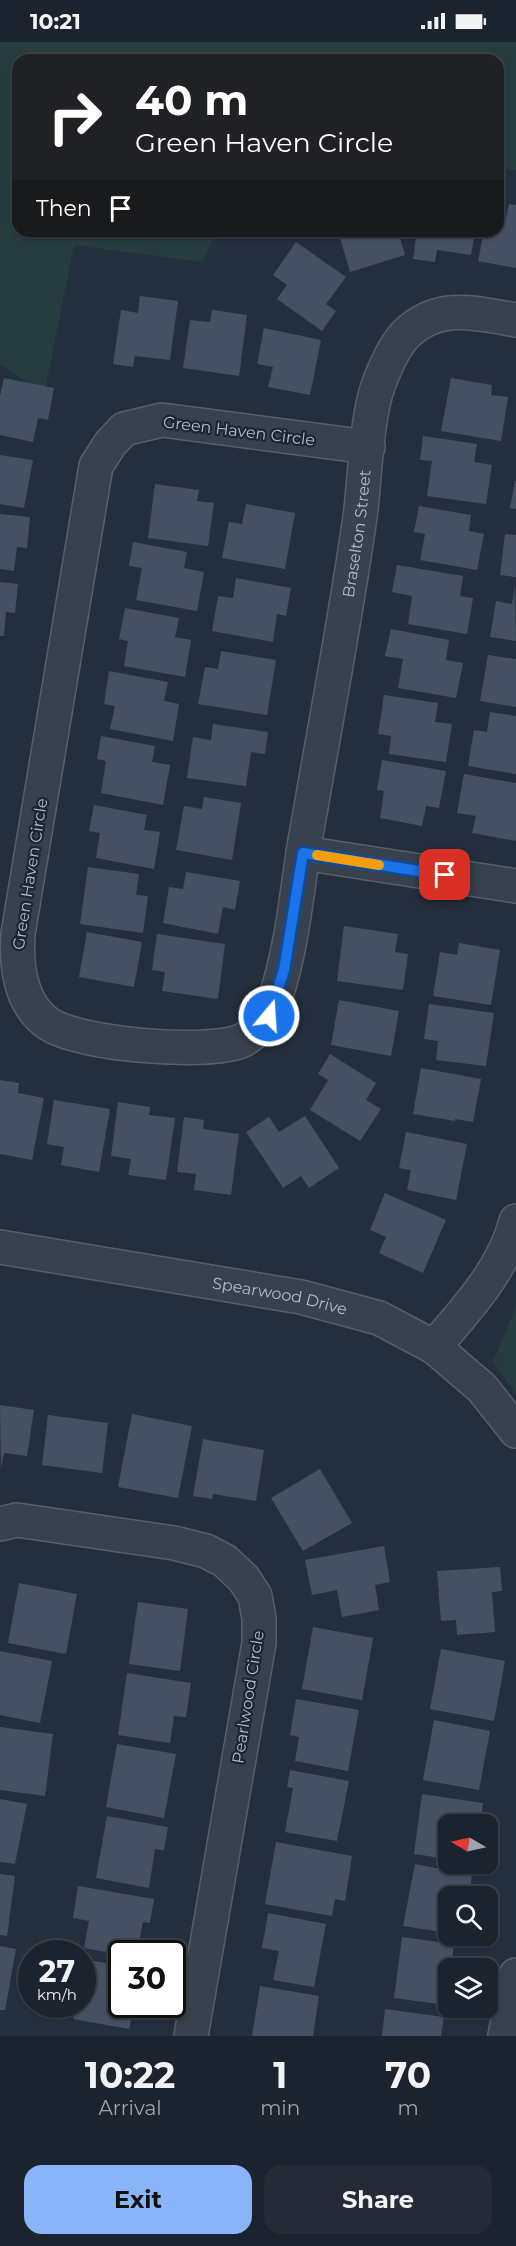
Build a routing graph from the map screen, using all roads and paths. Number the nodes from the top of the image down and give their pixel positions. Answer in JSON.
{"nodes":[{"id":1,"x":516,"y":320,"type":"edge"},
{"id":2,"x":368,"y":447,"type":"junction"},
{"id":3,"x":303,"y":853,"type":"junction"},
{"id":4,"x":516,"y":886,"type":"edge"},
{"id":5,"x":516,"y":1221,"type":"edge"},
{"id":6,"x":0,"y":1247,"type":"edge"},
{"id":7,"x":434,"y":1347,"type":"junction"},
{"id":8,"x":516,"y":1431,"type":"edge"},
{"id":9,"x":0,"y":1524,"type":"edge"},
{"id":10,"x":516,"y":1975,"type":"edge"},
{"id":11,"x":192,"y":2036,"type":"edge"},
{"id":12,"x":505,"y":2036,"type":"edge"}],
"edges":[{"from":1,"to":2,"type":"street","name":"Braselton Street"},
{"from":2,"to":3,"type":"street","name":"Braselton Street"},
{"from":2,"to":3,"type":"street","name":"Green Haven Circle"},
{"from":3,"to":4,"type":"street"},
{"from":5,"to":7,"type":"street"},
{"from":6,"to":7,"type":"street","name":"Spearwood Drive"},
{"from":7,"to":8,"type":"street","name":"Spearwood Drive"},
{"from":9,"to":11,"type":"street","name":"Pearlwood Circle"},
{"from":10,"to":12,"type":"street"}]}
